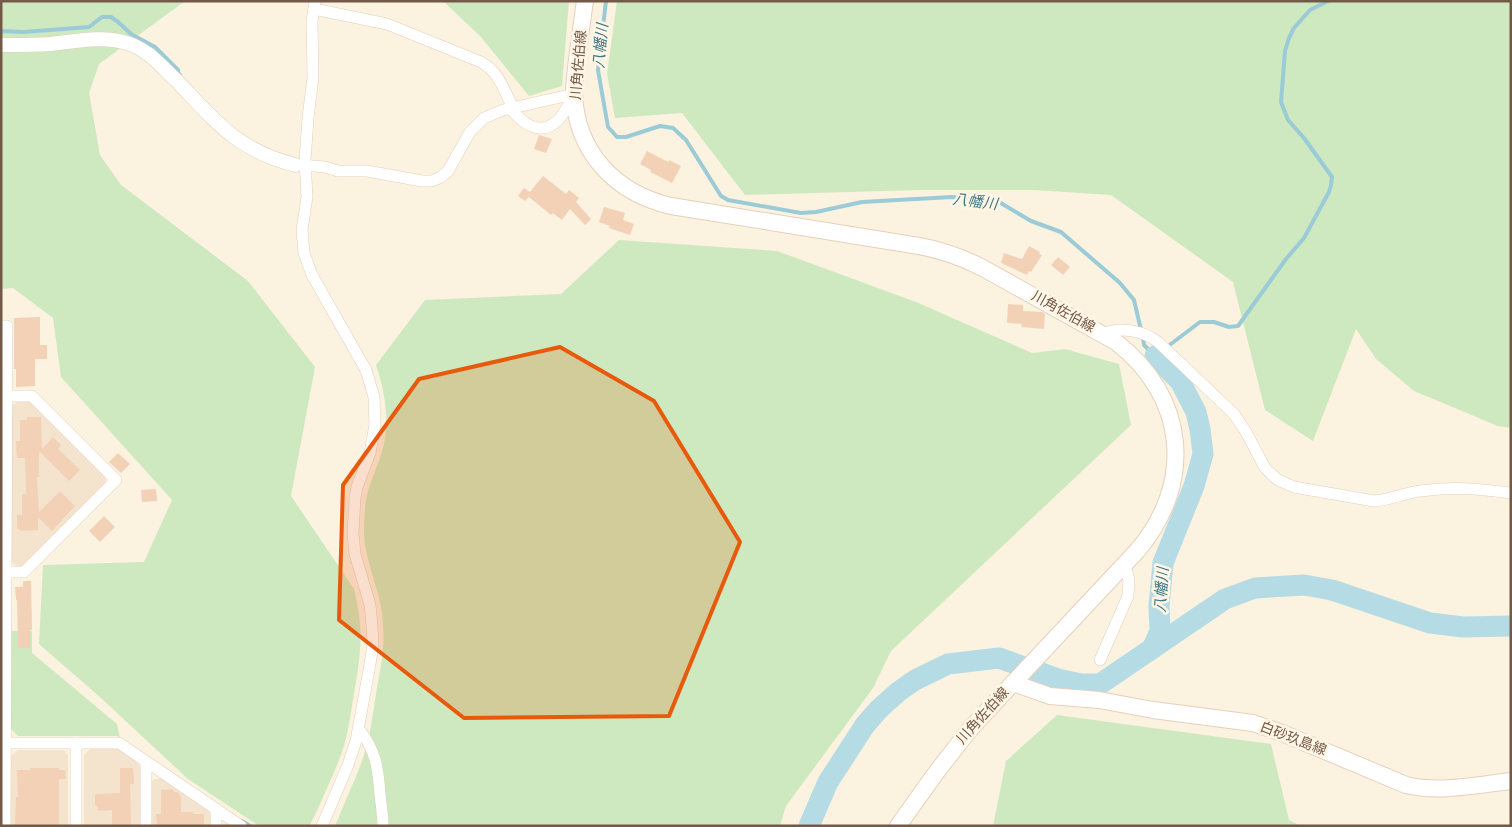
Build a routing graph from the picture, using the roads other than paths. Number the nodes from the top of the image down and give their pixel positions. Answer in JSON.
{"nodes":[{"id":1,"x":585,"y":1,"type":"edge"},
{"id":2,"x":315,"y":5,"type":"edge"},
{"id":3,"x":1,"y":44,"type":"edge"},
{"id":4,"x":574,"y":94,"type":"junction"},
{"id":5,"x":512,"y":108,"type":"junction"},
{"id":6,"x":300,"y":165,"type":"junction"},
{"id":7,"x":1,"y":326,"type":"edge"},
{"id":8,"x":1103,"y":334,"type":"junction"},
{"id":9,"x":4,"y":396,"type":"edge"},
{"id":10,"x":4,"y":466,"type":"edge"},
{"id":11,"x":1511,"y":493,"type":"edge"},
{"id":12,"x":1125,"y":564,"type":"junction"},
{"id":13,"x":6,"y":572,"type":"junction"},
{"id":14,"x":1100,"y":660,"type":"dead end"},
{"id":15,"x":1014,"y":682,"type":"junction"},
{"id":16,"x":359,"y":729,"type":"junction"},
{"id":17,"x":3,"y":743,"type":"edge"},
{"id":18,"x":76,"y":743,"type":"junction"},
{"id":19,"x":146,"y":762,"type":"junction"},
{"id":20,"x":1511,"y":781,"type":"edge"},
{"id":21,"x":216,"y":809,"type":"junction"},
{"id":22,"x":5,"y":826,"type":"edge"},
{"id":23,"x":76,"y":826,"type":"edge"},
{"id":24,"x":146,"y":826,"type":"edge"},
{"id":25,"x":216,"y":826,"type":"edge"},
{"id":26,"x":241,"y":826,"type":"edge"},
{"id":27,"x":322,"y":826,"type":"edge"},
{"id":28,"x":383,"y":826,"type":"edge"},
{"id":29,"x":898,"y":826,"type":"edge"}],
"edges":[{"from":1,"to":4,"type":"main road","name":"川角佐伯線"},
{"from":2,"to":5,"type":"street"},
{"from":2,"to":6,"type":"street"},
{"from":3,"to":6,"type":"street"},
{"from":4,"to":5,"type":"street"},
{"from":4,"to":5,"type":"street"},
{"from":4,"to":8,"type":"main road","name":"川角佐伯線"},
{"from":5,"to":6,"type":"street"},
{"from":6,"to":16,"type":"street"},
{"from":7,"to":9,"type":"street"},
{"from":8,"to":11,"type":"street"},
{"from":8,"to":12,"type":"main road","name":"川角佐伯線"},
{"from":9,"to":10,"type":"street"},
{"from":9,"to":13,"type":"street"},
{"from":10,"to":13,"type":"street"},
{"from":12,"to":14,"type":"street"},
{"from":12,"to":15,"type":"main road","name":"川角佐伯線"},
{"from":13,"to":17,"type":"street"},
{"from":15,"to":20,"type":"main road","name":"白砂玖島線"},
{"from":15,"to":29,"type":"main road","name":"川角佐伯線"},
{"from":16,"to":27,"type":"street"},
{"from":16,"to":28,"type":"street"},
{"from":17,"to":18,"type":"street"},
{"from":17,"to":22,"type":"street"},
{"from":18,"to":19,"type":"street"},
{"from":18,"to":23,"type":"street"},
{"from":19,"to":21,"type":"street"},
{"from":19,"to":24,"type":"street"},
{"from":21,"to":25,"type":"street"},
{"from":21,"to":26,"type":"street"}]}
